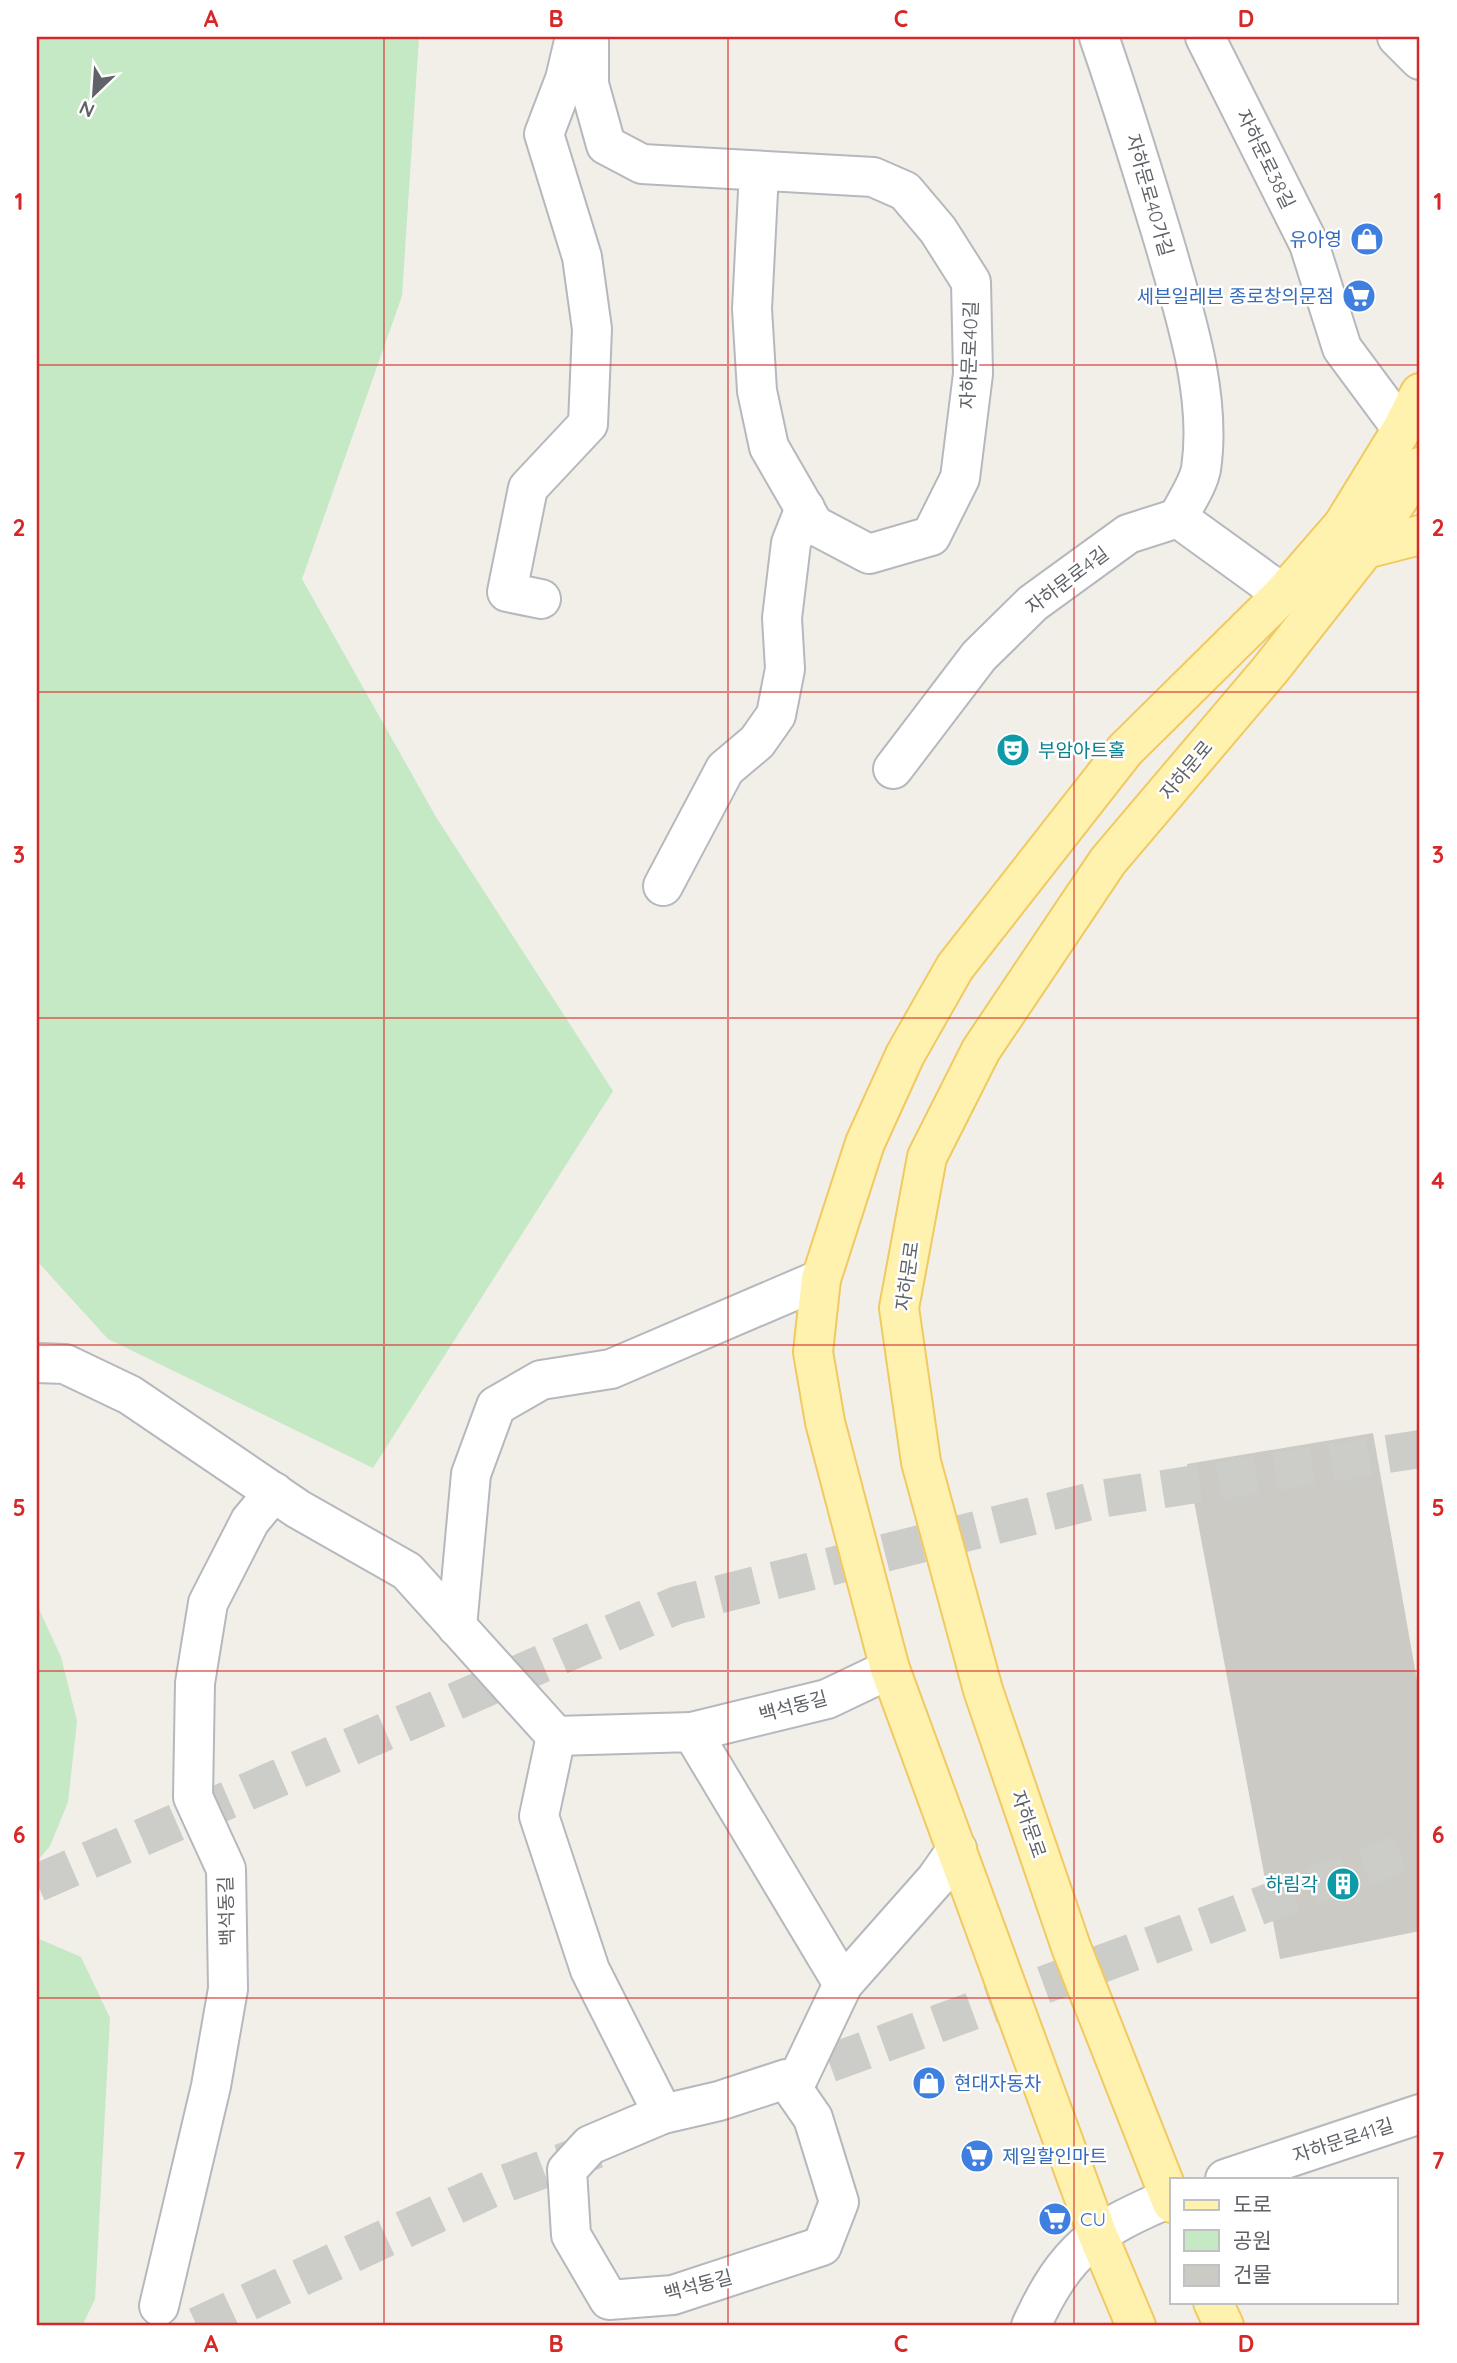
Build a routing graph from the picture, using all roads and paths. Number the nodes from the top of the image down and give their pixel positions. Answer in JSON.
{"nodes":[{"id":1,"x":575,"y":37,"type":"edge"},
{"id":2,"x":589,"y":37,"type":"edge"},
{"id":3,"x":1099,"y":37,"type":"edge"},
{"id":4,"x":1205,"y":37,"type":"edge"},
{"id":5,"x":1396,"y":37,"type":"edge"},
{"id":6,"x":1420,"y":60,"type":"edge"},
{"id":7,"x":759,"y":172,"type":"junction"},
{"id":8,"x":1420,"y":393,"type":"edge"},
{"id":9,"x":1402,"y":429,"type":"junction"},
{"id":10,"x":1420,"y":467,"type":"edge"},
{"id":11,"x":805,"y":508,"type":"junction"},
{"id":12,"x":1178,"y":518,"type":"junction"},
{"id":13,"x":1420,"y":535,"type":"edge"},
{"id":14,"x":1365,"y":549,"type":"junction"},
{"id":15,"x":1283,"y":594,"type":"junction"},
{"id":16,"x":541,"y":599,"type":"dead end"},
{"id":17,"x":893,"y":769,"type":"dead end"},
{"id":18,"x":663,"y":886,"type":"dead end"},
{"id":19,"x":821,"y":1279,"type":"junction"},
{"id":20,"x":37,"y":1363,"type":"edge"},
{"id":21,"x":274,"y":1492,"type":"junction"},
{"id":22,"x":457,"y":1627,"type":"junction"},
{"id":23,"x":890,"y":1669,"type":"junction"},
{"id":24,"x":692,"y":1732,"type":"junction"},
{"id":25,"x":556,"y":1736,"type":"junction"},
{"id":26,"x":957,"y":1849,"type":"junction"},
{"id":27,"x":843,"y":1983,"type":"junction"},
{"id":28,"x":793,"y":2089,"type":"junction"},
{"id":29,"x":663,"y":2114,"type":"junction"},
{"id":30,"x":1420,"y":2115,"type":"edge"},
{"id":31,"x":1228,"y":2178,"type":"edge"},
{"id":32,"x":1170,"y":2196,"type":"edge"},
{"id":33,"x":1170,"y":2199,"type":"edge"},
{"id":34,"x":1097,"y":2234,"type":"junction"},
{"id":35,"x":1214,"y":2304,"type":"edge"},
{"id":36,"x":159,"y":2306,"type":"dead end"},
{"id":37,"x":1031,"y":2326,"type":"edge"},
{"id":38,"x":1136,"y":2326,"type":"edge"},
{"id":39,"x":1224,"y":2326,"type":"edge"}],
"edges":[{"from":1,"to":16,"type":"street"},
{"from":2,"to":7,"type":"street","name":"자하문로40길"},
{"from":3,"to":12,"type":"street","name":"자하문로40가길"},
{"from":4,"to":9,"type":"street","name":"자하문로38길"},
{"from":5,"to":6,"type":"street"},
{"from":7,"to":11,"type":"street","name":"자하문로40길"},
{"from":7,"to":11,"type":"street","name":"자하문로40길"},
{"from":8,"to":9,"type":"main road"},
{"from":9,"to":15,"type":"main road"},
{"from":10,"to":14,"type":"main road","name":"자하문로"},
{"from":11,"to":18,"type":"street"},
{"from":12,"to":15,"type":"street"},
{"from":12,"to":17,"type":"street","name":"자하문로4길"},
{"from":13,"to":14,"type":"main road"},
{"from":14,"to":32,"type":"main road","name":"자하문로"},
{"from":15,"to":19,"type":"main road"},
{"from":19,"to":22,"type":"street"},
{"from":19,"to":23,"type":"main road"},
{"from":20,"to":21,"type":"street"},
{"from":21,"to":22,"type":"street"},
{"from":21,"to":36,"type":"street","name":"백석동길"},
{"from":22,"to":25,"type":"street"},
{"from":23,"to":24,"type":"street","name":"백석동길"},
{"from":23,"to":26,"type":"main road"},
{"from":24,"to":25,"type":"street","name":"백석동길"},
{"from":24,"to":27,"type":"street"},
{"from":25,"to":29,"type":"street"},
{"from":26,"to":27,"type":"street"},
{"from":26,"to":34,"type":"main road"},
{"from":27,"to":28,"type":"street"},
{"from":28,"to":29,"type":"street","name":"백석동길"},
{"from":28,"to":29,"type":"street","name":"백석동길"},
{"from":30,"to":31,"type":"street","name":"자하문로41길"},
{"from":33,"to":34,"type":"street"},
{"from":34,"to":37,"type":"street"},
{"from":34,"to":38,"type":"main road"},
{"from":35,"to":39,"type":"main road"}]}
